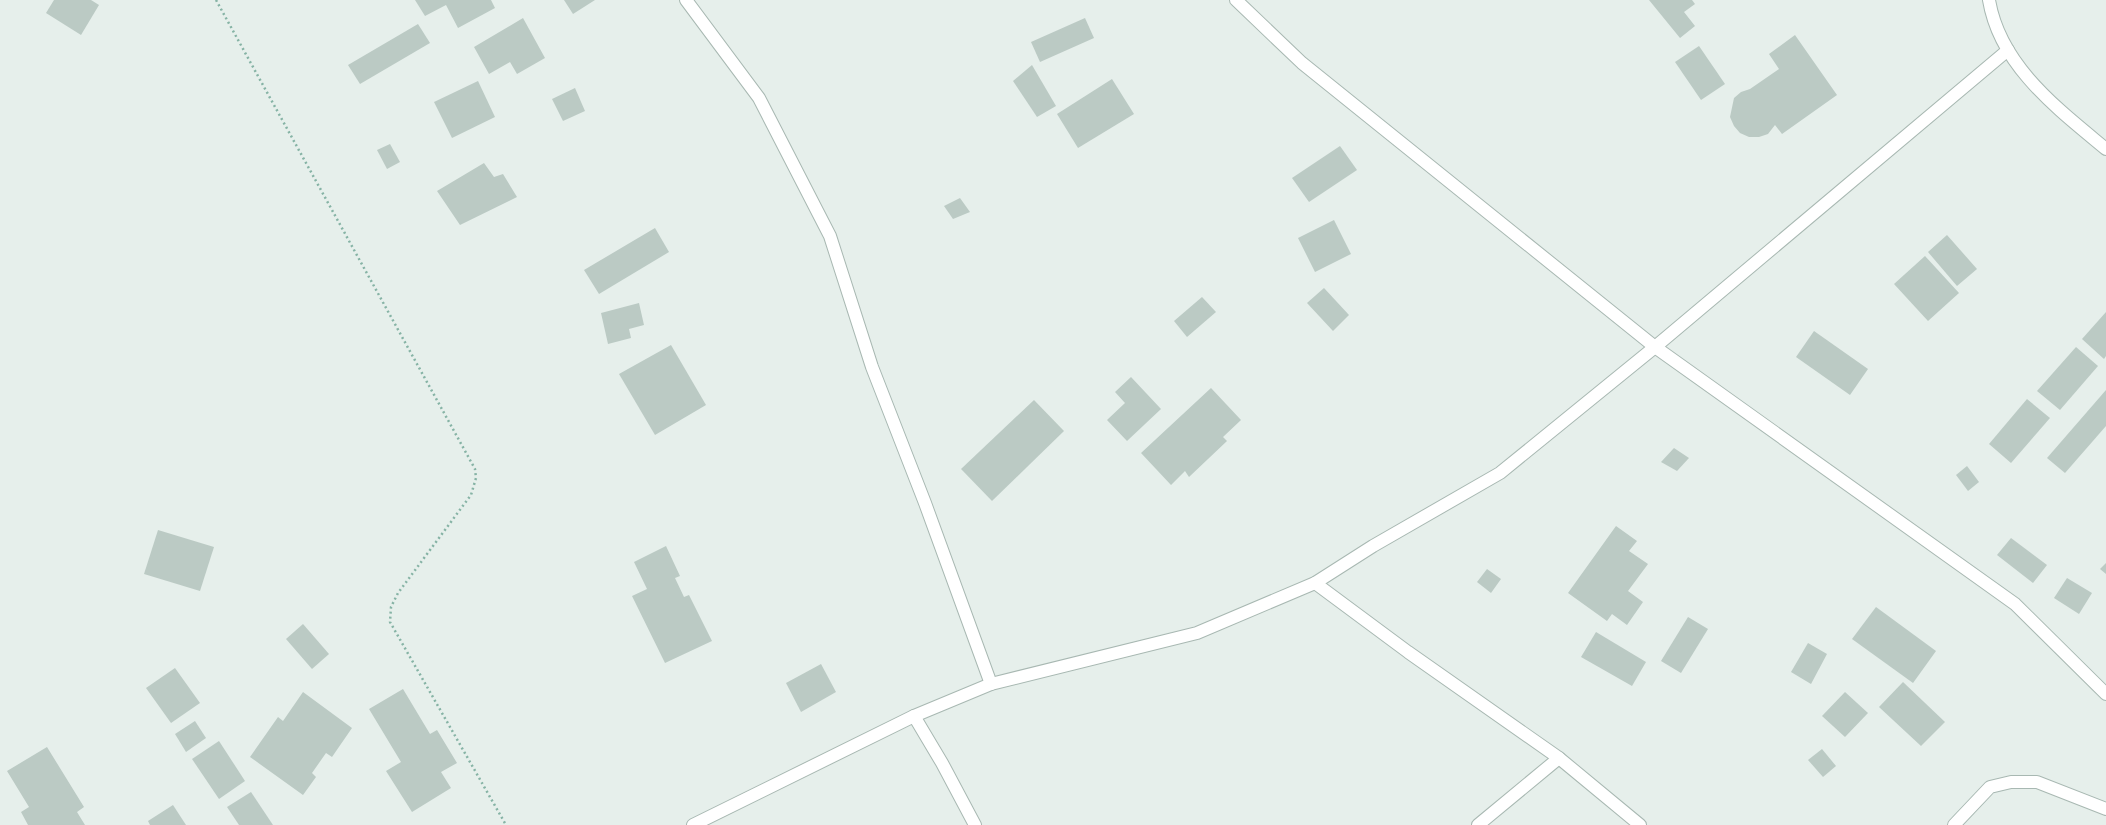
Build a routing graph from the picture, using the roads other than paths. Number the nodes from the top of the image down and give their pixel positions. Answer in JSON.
{"nodes":[{"id":1,"x":686,"y":0,"type":"edge"},
{"id":2,"x":1236,"y":0,"type":"edge"},
{"id":3,"x":1989,"y":0,"type":"edge"},
{"id":4,"x":2008,"y":50,"type":"junction"},
{"id":5,"x":2106,"y":149,"type":"edge"},
{"id":6,"x":1656,"y":347,"type":"junction"},
{"id":7,"x":1315,"y":583,"type":"junction"},
{"id":8,"x":991,"y":684,"type":"junction"},
{"id":9,"x":2106,"y":694,"type":"edge"},
{"id":10,"x":914,"y":716,"type":"junction"},
{"id":11,"x":1559,"y":758,"type":"junction"},
{"id":12,"x":2106,"y":809,"type":"edge"},
{"id":13,"x":693,"y":825,"type":"edge"},
{"id":14,"x":975,"y":825,"type":"edge"},
{"id":15,"x":1478,"y":825,"type":"edge"},
{"id":16,"x":1640,"y":825,"type":"edge"},
{"id":17,"x":1954,"y":825,"type":"edge"}],
"edges":[{"from":1,"to":8,"type":"street"},
{"from":2,"to":6,"type":"street"},
{"from":3,"to":4,"type":"street"},
{"from":4,"to":5,"type":"street"},
{"from":4,"to":6,"type":"street"},
{"from":6,"to":7,"type":"street"},
{"from":6,"to":9,"type":"street"},
{"from":7,"to":8,"type":"street"},
{"from":7,"to":11,"type":"street"},
{"from":8,"to":10,"type":"street"},
{"from":10,"to":13,"type":"street"},
{"from":10,"to":14,"type":"street"},
{"from":11,"to":15,"type":"street"},
{"from":11,"to":16,"type":"street"},
{"from":12,"to":17,"type":"street"}]}
